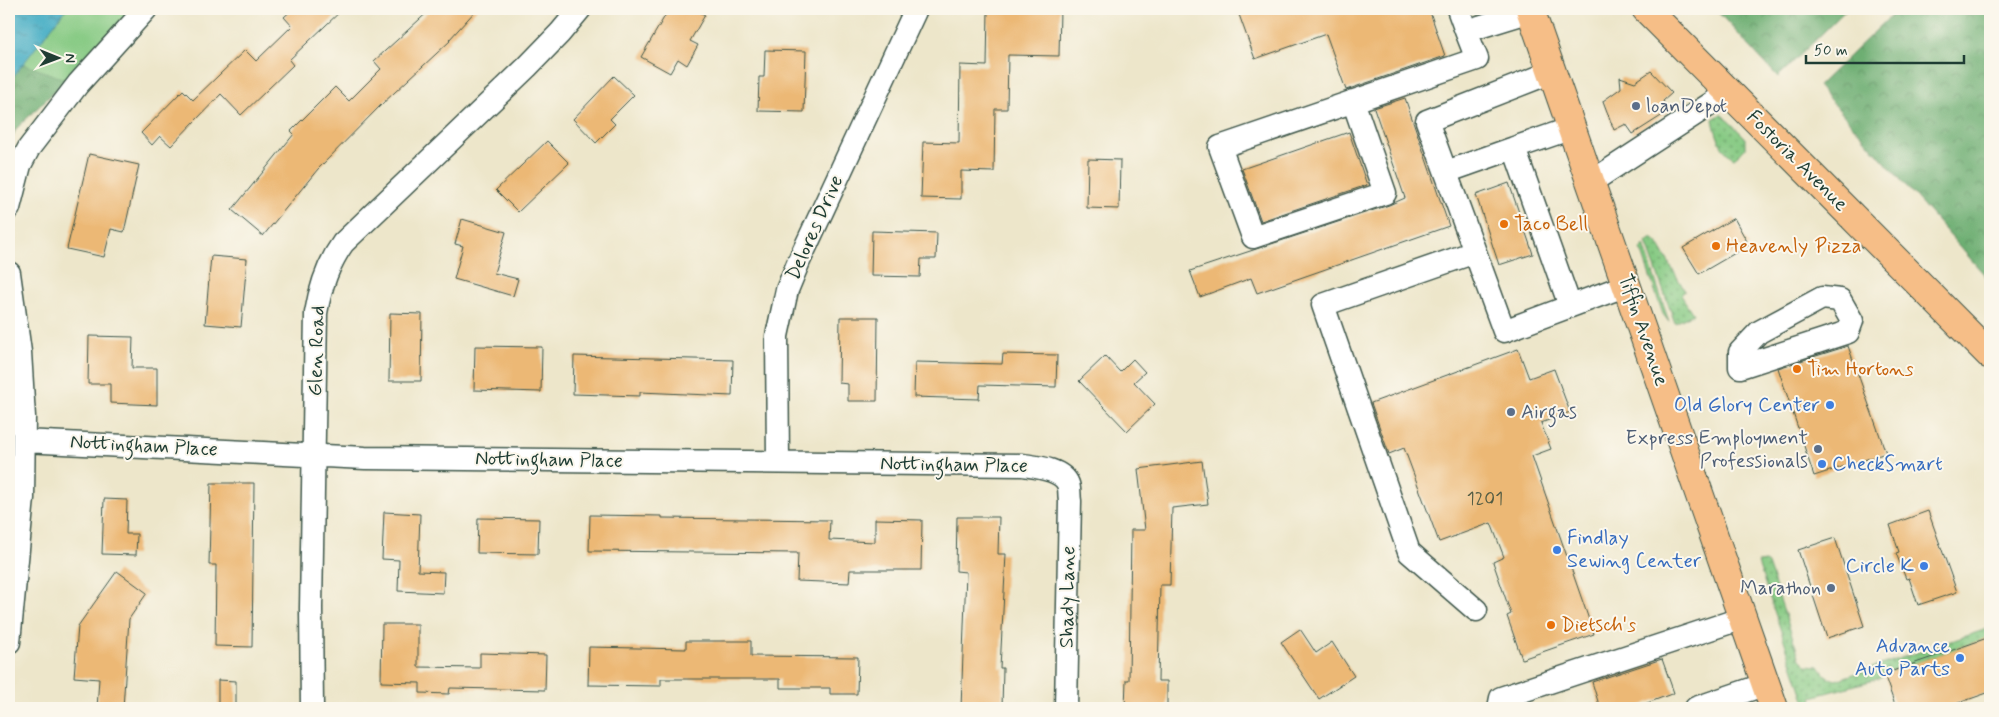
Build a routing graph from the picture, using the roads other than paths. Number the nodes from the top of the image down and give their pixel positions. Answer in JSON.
{"nodes":[{"id":1,"x":146,"y":9,"type":"edge"},
{"id":2,"x":580,"y":9,"type":"edge"},
{"id":3,"x":916,"y":9,"type":"edge"},
{"id":4,"x":1458,"y":9,"type":"edge"},
{"id":5,"x":1646,"y":9,"type":"edge"},
{"id":6,"x":1530,"y":10,"type":"edge"},
{"id":7,"x":1466,"y":31,"type":"junction"},
{"id":8,"x":1552,"y":72,"type":"junction"},
{"id":9,"x":1729,"y":92,"type":"junction"},
{"id":10,"x":1353,"y":101,"type":"junction"},
{"id":11,"x":1572,"y":128,"type":"junction"},
{"id":12,"x":1514,"y":148,"type":"junction"},
{"id":13,"x":1446,"y":172,"type":"junction"},
{"id":14,"x":1591,"y":182,"type":"junction"},
{"id":15,"x":9,"y":208,"type":"edge"},
{"id":16,"x":1475,"y":252,"type":"junction"},
{"id":17,"x":9,"y":273,"type":"edge"},
{"id":18,"x":1627,"y":285,"type":"junction"},
{"id":19,"x":1570,"y":306,"type":"junction"},
{"id":20,"x":1990,"y":356,"type":"edge"},
{"id":21,"x":24,"y":441,"type":"junction"},
{"id":22,"x":314,"y":454,"type":"junction"},
{"id":23,"x":778,"y":462,"type":"junction"},
{"id":24,"x":1068,"y":485,"type":"joint"},
{"id":25,"x":1476,"y":610,"type":"dead end"},
{"id":26,"x":1743,"y":618,"type":"junction"},
{"id":27,"x":9,"y":642,"type":"edge"},
{"id":28,"x":1770,"y":696,"type":"edge"},
{"id":29,"x":312,"y":708,"type":"edge"},
{"id":30,"x":1066,"y":708,"type":"edge"},
{"id":31,"x":1499,"y":708,"type":"edge"},
{"id":32,"x":1696,"y":708,"type":"edge"}],
"edges":[{"from":1,"to":15,"type":"street"},
{"from":2,"to":22,"type":"street","name":"Glen Road"},
{"from":3,"to":23,"type":"street","name":"Delores Drive"},
{"from":4,"to":7,"type":"street"},
{"from":5,"to":9,"type":"main road","name":"Fostoria Avenue"},
{"from":6,"to":7,"type":"street"},
{"from":6,"to":8,"type":"main road","name":"Tiffin Avenue"},
{"from":7,"to":10,"type":"street"},
{"from":8,"to":11,"type":"main road","name":"Tiffin Avenue"},
{"from":8,"to":13,"type":"street"},
{"from":9,"to":14,"type":"street"},
{"from":9,"to":20,"type":"main road","name":"Fostoria Avenue"},
{"from":10,"to":10,"type":"street"},
{"from":11,"to":12,"type":"street"},
{"from":11,"to":14,"type":"main road","name":"Tiffin Avenue"},
{"from":12,"to":13,"type":"street"},
{"from":12,"to":19,"type":"street"},
{"from":13,"to":16,"type":"street"},
{"from":14,"to":18,"type":"main road","name":"Tiffin Avenue"},
{"from":16,"to":19,"type":"street"},
{"from":16,"to":25,"type":"street"},
{"from":17,"to":21,"type":"street"},
{"from":18,"to":19,"type":"street"},
{"from":18,"to":26,"type":"main road","name":"Tiffin Avenue"},
{"from":21,"to":22,"type":"street","name":"Nottingham Place"},
{"from":21,"to":27,"type":"street"},
{"from":22,"to":23,"type":"street","name":"Nottingham Place"},
{"from":22,"to":29,"type":"street","name":"Glen Road"},
{"from":23,"to":24,"type":"street","name":"Nottingham Place"},
{"from":24,"to":30,"type":"street","name":"Shady Lane"},
{"from":26,"to":28,"type":"main road","name":"Tiffin Avenue"},
{"from":26,"to":31,"type":"street"},
{"from":28,"to":32,"type":"street"}]}
